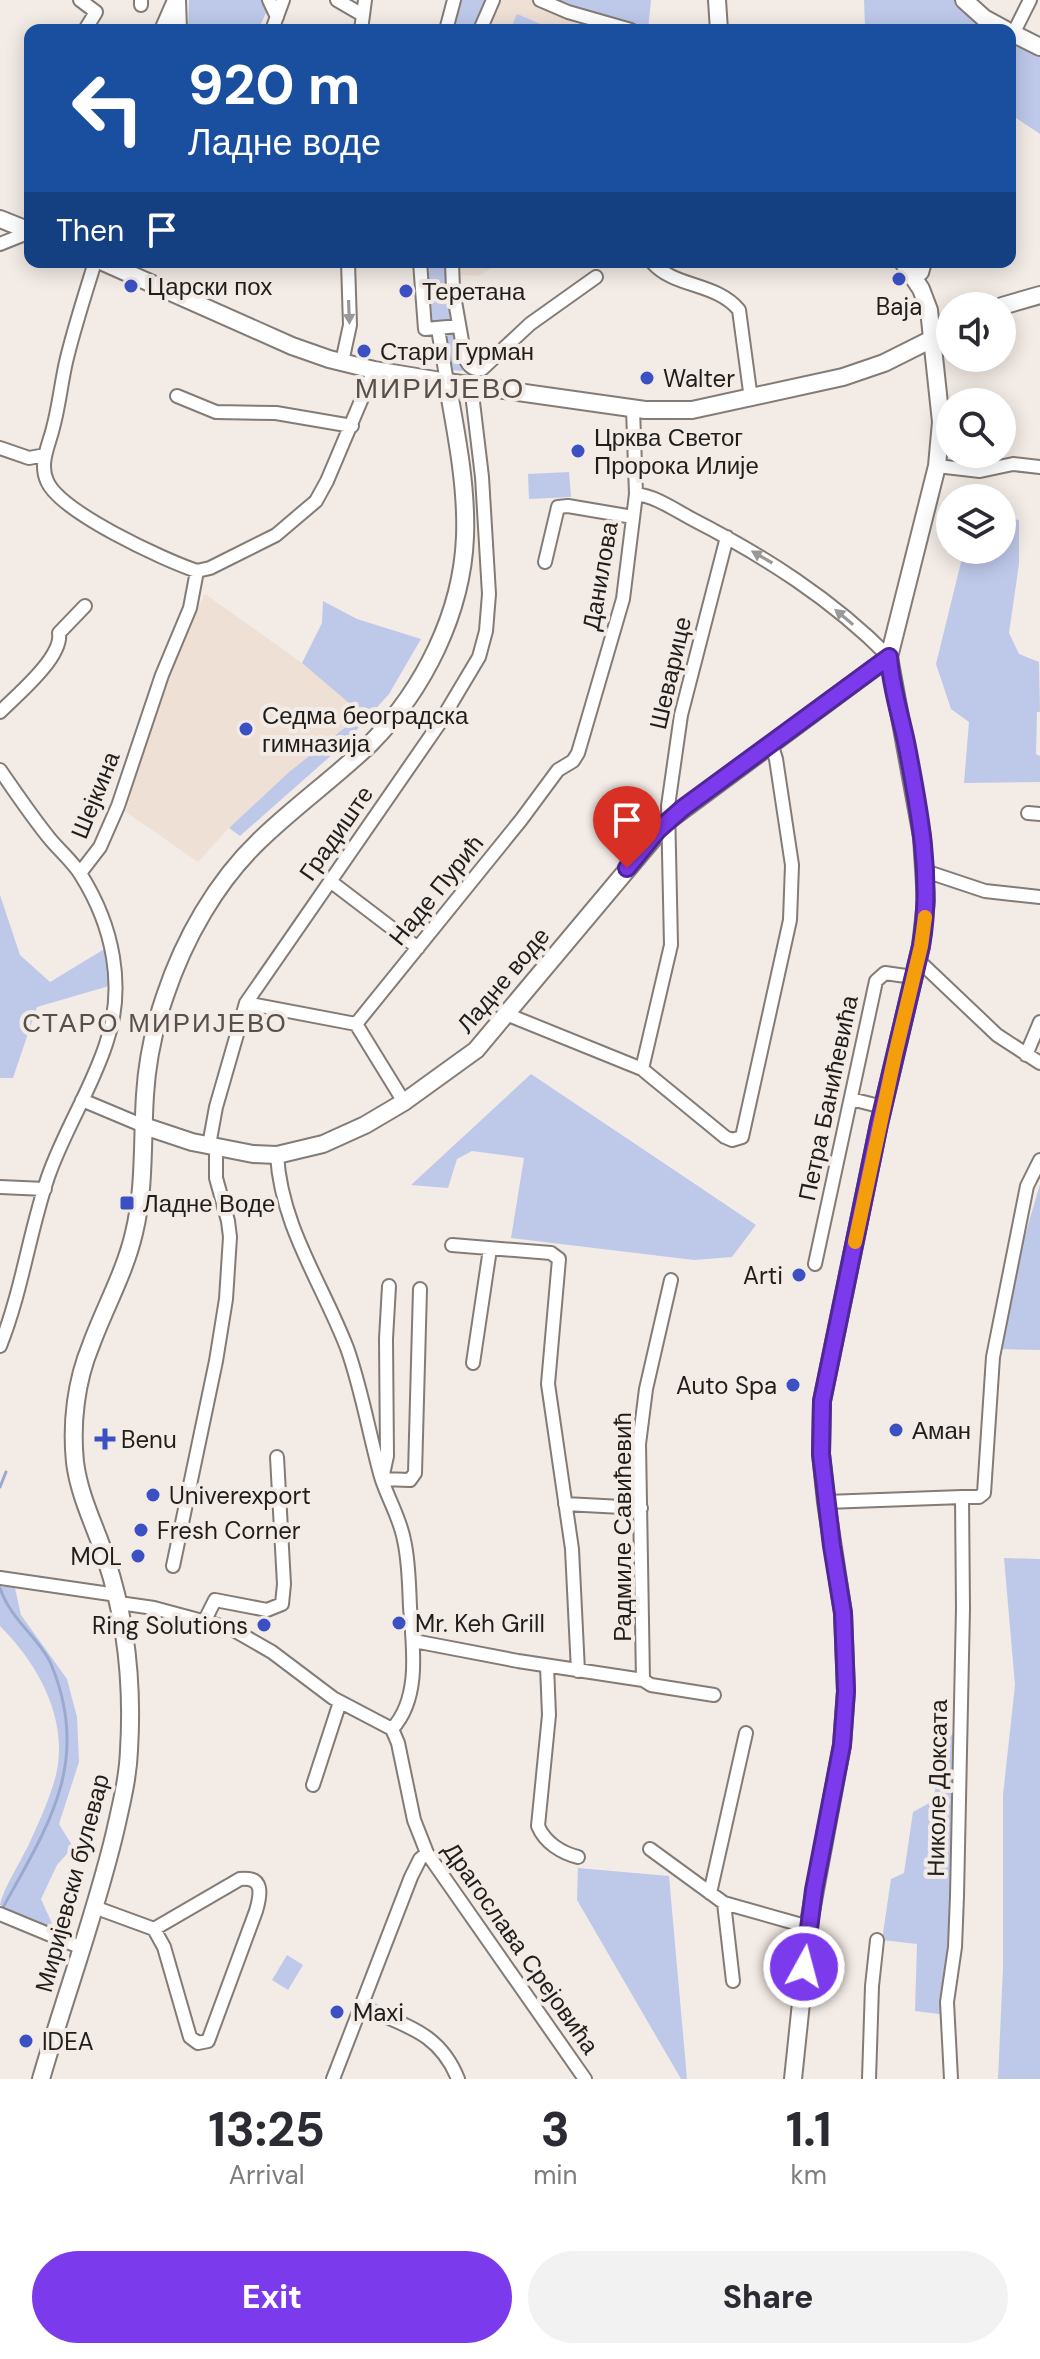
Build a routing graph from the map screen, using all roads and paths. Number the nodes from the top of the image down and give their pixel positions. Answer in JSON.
{"nodes":[{"id":1,"x":80,"y":0,"type":"edge"},
{"id":2,"x":176,"y":0,"type":"edge"},
{"id":3,"x":269,"y":0,"type":"edge"},
{"id":4,"x":283,"y":0,"type":"edge"},
{"id":5,"x":337,"y":0,"type":"edge"},
{"id":6,"x":365,"y":0,"type":"edge"},
{"id":7,"x":454,"y":0,"type":"edge"},
{"id":8,"x":493,"y":0,"type":"edge"},
{"id":9,"x":540,"y":0,"type":"edge"},
{"id":10,"x":717,"y":0,"type":"edge"},
{"id":11,"x":964,"y":0,"type":"edge"},
{"id":12,"x":1030,"y":0,"type":"edge"},
{"id":13,"x":361,"y":14,"type":"junction"},
{"id":14,"x":277,"y":17,"type":"junction"},
{"id":15,"x":89,"y":24,"type":"edge"},
{"id":16,"x":164,"y":24,"type":"edge"},
{"id":17,"x":178,"y":24,"type":"edge"},
{"id":18,"x":274,"y":24,"type":"edge"},
{"id":19,"x":361,"y":24,"type":"edge"},
{"id":20,"x":448,"y":24,"type":"edge"},
{"id":21,"x":483,"y":24,"type":"edge"},
{"id":22,"x":610,"y":24,"type":"edge"},
{"id":23,"x":719,"y":24,"type":"edge"},
{"id":24,"x":995,"y":24,"type":"edge"},
{"id":25,"x":1015,"y":24,"type":"edge"},
{"id":26,"x":1016,"y":35,"type":"edge"},
{"id":27,"x":1040,"y":47,"type":"edge"},
{"id":28,"x":0,"y":219,"type":"edge"},
{"id":29,"x":24,"y":229,"type":"edge"},
{"id":30,"x":24,"y":236,"type":"edge"},
{"id":31,"x":0,"y":244,"type":"edge"},
{"id":32,"x":93,"y":268,"type":"edge"},
{"id":33,"x":116,"y":268,"type":"edge"},
{"id":34,"x":348,"y":268,"type":"edge"},
{"id":35,"x":421,"y":268,"type":"edge"},
{"id":36,"x":452,"y":268,"type":"edge"},
{"id":37,"x":659,"y":268,"type":"edge"},
{"id":38,"x":908,"y":268,"type":"edge"},
{"id":39,"x":923,"y":268,"type":"edge"},
{"id":40,"x":596,"y":277,"type":"dead end"},
{"id":41,"x":915,"y":278,"type":"junction"},
{"id":42,"x":1040,"y":295,"type":"edge"},
{"id":43,"x":1016,"y":302,"type":"edge"},
{"id":44,"x":459,"y":326,"type":"junction"},
{"id":45,"x":432,"y":329,"type":"junction"},
{"id":46,"x":936,"y":337,"type":"edge"},
{"id":47,"x":933,"y":338,"type":"junction"},
{"id":48,"x":342,"y":362,"type":"junction"},
{"id":49,"x":374,"y":370,"type":"junction"},
{"id":50,"x":447,"y":382,"type":"junction"},
{"id":51,"x":938,"y":388,"type":"edge"},
{"id":52,"x":177,"y":396,"type":"dead end"},
{"id":53,"x":751,"y":399,"type":"junction"},
{"id":54,"x":473,"y":402,"type":"dead end"},
{"id":55,"x":633,"y":409,"type":"junction"},
{"id":56,"x":352,"y":426,"type":"junction"},
{"id":57,"x":0,"y":448,"type":"edge"},
{"id":58,"x":45,"y":455,"type":"junction"},
{"id":59,"x":1016,"y":464,"type":"edge"},
{"id":60,"x":1040,"y":467,"type":"edge"},
{"id":61,"x":936,"y":468,"type":"edge"},
{"id":62,"x":954,"y":468,"type":"edge"},
{"id":63,"x":994,"y":468,"type":"edge"},
{"id":64,"x":636,"y":494,"type":"junction"},
{"id":65,"x":633,"y":517,"type":"junction"},
{"id":66,"x":727,"y":537,"type":"junction"},
{"id":67,"x":545,"y":562,"type":"dead end"},
{"id":68,"x":197,"y":571,"type":"junction"},
{"id":69,"x":85,"y":606,"type":"dead end"},
{"id":70,"x":889,"y":657,"type":"junction"},
{"id":71,"x":0,"y":712,"type":"edge"},
{"id":72,"x":771,"y":743,"type":"junction"},
{"id":73,"x":0,"y":770,"type":"edge"},
{"id":74,"x":549,"y":782,"type":"joint"},
{"id":75,"x":668,"y":821,"type":"junction"},
{"id":76,"x":925,"y":871,"type":"junction"},
{"id":77,"x":80,"y":873,"type":"junction"},
{"id":78,"x":330,"y":881,"type":"junction"},
{"id":79,"x":1040,"y":897,"type":"edge"},
{"id":80,"x":418,"y":948,"type":"junction"},
{"id":81,"x":917,"y":959,"type":"junction"},
{"id":82,"x":913,"y":977,"type":"junction"},
{"id":83,"x":246,"y":1003,"type":"junction"},
{"id":84,"x":506,"y":1014,"type":"junction"},
{"id":85,"x":1040,"y":1022,"type":"edge"},
{"id":86,"x":356,"y":1024,"type":"junction"},
{"id":87,"x":1026,"y":1055,"type":"junction"},
{"id":88,"x":1040,"y":1063,"type":"edge"},
{"id":89,"x":642,"y":1069,"type":"junction"},
{"id":90,"x":851,"y":1099,"type":"junction"},
{"id":91,"x":82,"y":1100,"type":"junction"},
{"id":92,"x":404,"y":1102,"type":"junction"},
{"id":93,"x":883,"y":1107,"type":"junction"},
{"id":94,"x":144,"y":1126,"type":"junction"},
{"id":95,"x":212,"y":1146,"type":"junction"},
{"id":96,"x":277,"y":1155,"type":"junction"},
{"id":97,"x":1040,"y":1160,"type":"edge"},
{"id":98,"x":0,"y":1187,"type":"edge"},
{"id":99,"x":45,"y":1189,"type":"junction"},
{"id":100,"x":452,"y":1245,"type":"dead end"},
{"id":101,"x":490,"y":1249,"type":"junction"},
{"id":102,"x":815,"y":1264,"type":"dead end"},
{"id":103,"x":671,"y":1280,"type":"dead end"},
{"id":104,"x":389,"y":1286,"type":"dead end"},
{"id":105,"x":420,"y":1289,"type":"dead end"},
{"id":106,"x":0,"y":1346,"type":"edge"},
{"id":107,"x":473,"y":1363,"type":"dead end"},
{"id":108,"x":277,"y":1457,"type":"dead end"},
{"id":109,"x":382,"y":1479,"type":"junction"},
{"id":110,"x":962,"y":1497,"type":"junction"},
{"id":111,"x":826,"y":1502,"type":"junction"},
{"id":112,"x":565,"y":1504,"type":"junction"},
{"id":113,"x":641,"y":1508,"type":"junction"},
{"id":114,"x":173,"y":1566,"type":"dead end"},
{"id":115,"x":3,"y":1578,"type":"edge"},
{"id":116,"x":118,"y":1599,"type":"junction"},
{"id":117,"x":205,"y":1620,"type":"junction"},
{"id":118,"x":414,"y":1641,"type":"junction"},
{"id":119,"x":547,"y":1666,"type":"junction"},
{"id":120,"x":578,"y":1671,"type":"junction"},
{"id":121,"x":643,"y":1680,"type":"junction"},
{"id":122,"x":714,"y":1695,"type":"dead end"},
{"id":123,"x":340,"y":1702,"type":"junction"},
{"id":124,"x":392,"y":1729,"type":"junction"},
{"id":125,"x":746,"y":1733,"type":"dead end"},
{"id":126,"x":313,"y":1785,"type":"dead end"},
{"id":127,"x":650,"y":1849,"type":"dead end"},
{"id":128,"x":427,"y":1853,"type":"junction"},
{"id":129,"x":578,"y":1857,"type":"dead end"},
{"id":130,"x":710,"y":1893,"type":"junction"},
{"id":131,"x":724,"y":1903,"type":"junction"},
{"id":132,"x":94,"y":1907,"type":"junction"},
{"id":133,"x":2,"y":1915,"type":"edge"},
{"id":134,"x":809,"y":1927,"type":"junction"},
{"id":135,"x":154,"y":1929,"type":"junction"},
{"id":136,"x":877,"y":1940,"type":"dead end"},
{"id":137,"x":82,"y":1948,"type":"junction"},
{"id":138,"x":733,"y":1981,"type":"dead end"},
{"id":139,"x":361,"y":2006,"type":"junction"},
{"id":140,"x":41,"y":2079,"type":"edge"},
{"id":141,"x":333,"y":2079,"type":"edge"},
{"id":142,"x":458,"y":2079,"type":"edge"},
{"id":143,"x":585,"y":2079,"type":"edge"},
{"id":144,"x":793,"y":2079,"type":"edge"},
{"id":145,"x":869,"y":2079,"type":"edge"},
{"id":146,"x":951,"y":2079,"type":"edge"}],
"edges":[{"from":1,"to":15,"type":"street"},
{"from":2,"to":16,"type":"street"},
{"from":2,"to":17,"type":"main road"},
{"from":3,"to":14,"type":"street"},
{"from":4,"to":14,"type":"street"},
{"from":5,"to":13,"type":"street"},
{"from":6,"to":13,"type":"street"},
{"from":7,"to":20,"type":"street"},
{"from":8,"to":21,"type":"street"},
{"from":9,"to":22,"type":"street"},
{"from":10,"to":23,"type":"main road"},
{"from":11,"to":24,"type":"main road"},
{"from":12,"to":25,"type":"street"},
{"from":13,"to":19,"type":"street"},
{"from":14,"to":18,"type":"street"},
{"from":26,"to":27,"type":"main road"},
{"from":28,"to":29,"type":"main road"},
{"from":30,"to":31,"type":"street"},
{"from":32,"to":58,"type":"street"},
{"from":33,"to":48,"type":"main road"},
{"from":34,"to":48,"type":"street","one_way":true},
{"from":35,"to":45,"type":"street"},
{"from":36,"to":44,"type":"street"},
{"from":37,"to":53,"type":"street"},
{"from":38,"to":41,"type":"main road"},
{"from":39,"to":41,"type":"street"},
{"from":40,"to":44,"type":"street"},
{"from":41,"to":47,"type":"main road"},
{"from":42,"to":43,"type":"main road"},
{"from":44,"to":45,"type":"street"},
{"from":45,"to":50,"type":"street"},
{"from":46,"to":47,"type":"main road"},
{"from":47,"to":51,"type":"main road"},
{"from":47,"to":53,"type":"main road"},
{"from":48,"to":49,"type":"main road"},
{"from":49,"to":50,"type":"main road"},
{"from":49,"to":56,"type":"street"},
{"from":50,"to":55,"type":"main road"},
{"from":50,"to":94,"type":"main road","name":"Миријевски булевар"},
{"from":52,"to":56,"type":"street"},
{"from":53,"to":55,"type":"main road"},
{"from":54,"to":78,"type":"street","name":"Градиште"},
{"from":55,"to":64,"type":"street","name":"Данилова"},
{"from":56,"to":68,"type":"street"},
{"from":57,"to":58,"type":"street"},
{"from":58,"to":68,"type":"street"},
{"from":59,"to":60,"type":"street"},
{"from":61,"to":70,"type":"main road"},
{"from":62,"to":63,"type":"street"},
{"from":64,"to":65,"type":"street","name":"Данилова"},
{"from":64,"to":66,"type":"street"},
{"from":65,"to":67,"type":"street"},
{"from":65,"to":74,"type":"street","name":"Данилова"},
{"from":70,"to":66,"type":"street","one_way":true},
{"from":66,"to":75,"type":"street","name":"Шеварице"},
{"from":68,"to":77,"type":"street","name":"Шејкина"},
{"from":69,"to":71,"type":"street"},
{"from":70,"to":72,"type":"main road","name":"Ладне воде"},
{"from":70,"to":76,"type":"main road"},
{"from":72,"to":75,"type":"main road","name":"Ладне воде"},
{"from":72,"to":89,"type":"street"},
{"from":73,"to":77,"type":"street"},
{"from":74,"to":80,"type":"street","name":"Наде Пурић"},
{"from":75,"to":84,"type":"main road","name":"Ладне воде"},
{"from":75,"to":89,"type":"street","name":"Шеварице"},
{"from":76,"to":79,"type":"street"},
{"from":76,"to":81,"type":"main road"},
{"from":77,"to":91,"type":"street","name":"Шејкина"},
{"from":78,"to":80,"type":"street"},
{"from":78,"to":83,"type":"street","name":"Градиште"},
{"from":80,"to":86,"type":"street","name":"Наде Пурић"},
{"from":81,"to":82,"type":"main road"},
{"from":81,"to":87,"type":"street"},
{"from":82,"to":90,"type":"street","name":"Петра Банићевића"},
{"from":82,"to":93,"type":"main road"},
{"from":83,"to":86,"type":"street"},
{"from":83,"to":95,"type":"street","name":"Градиште"},
{"from":84,"to":89,"type":"street"},
{"from":84,"to":92,"type":"main road","name":"Ладне воде"},
{"from":85,"to":87,"type":"street"},
{"from":86,"to":92,"type":"street"},
{"from":87,"to":88,"type":"street"},
{"from":90,"to":93,"type":"street"},
{"from":90,"to":102,"type":"street","name":"Петра Банићевића"},
{"from":91,"to":94,"type":"street","name":"Ладне воде"},
{"from":91,"to":99,"type":"street","name":"Шејкина"},
{"from":92,"to":96,"type":"main road","name":"Ладне воде"},
{"from":93,"to":111,"type":"main road"},
{"from":94,"to":95,"type":"main road","name":"Ладне воде"},
{"from":94,"to":116,"type":"main road","name":"Миријевски булевар"},
{"from":95,"to":96,"type":"main road","name":"Ладне воде"},
{"from":95,"to":114,"type":"street","name":"Градиште"},
{"from":96,"to":109,"type":"street"},
{"from":97,"to":110,"type":"street"},
{"from":98,"to":99,"type":"street"},
{"from":99,"to":106,"type":"street","name":"Шејкина"},
{"from":100,"to":101,"type":"street"},
{"from":101,"to":107,"type":"street"},
{"from":101,"to":112,"type":"street"},
{"from":103,"to":113,"type":"street","name":"Радмиле Савићевић"},
{"from":104,"to":109,"type":"street"},
{"from":105,"to":109,"type":"street"},
{"from":108,"to":117,"type":"street"},
{"from":109,"to":118,"type":"street"},
{"from":110,"to":111,"type":"street"},
{"from":110,"to":146,"type":"street","name":"Николе Доксата"},
{"from":111,"to":134,"type":"main road"},
{"from":112,"to":113,"type":"street"},
{"from":112,"to":120,"type":"street"},
{"from":113,"to":121,"type":"street","name":"Радмиле Савићевић"},
{"from":115,"to":116,"type":"street"},
{"from":116,"to":117,"type":"street"},
{"from":116,"to":132,"type":"main road","name":"Миријевски булевар"},
{"from":117,"to":123,"type":"street"},
{"from":118,"to":119,"type":"street"},
{"from":118,"to":124,"type":"street"},
{"from":119,"to":120,"type":"street"},
{"from":119,"to":129,"type":"street"},
{"from":120,"to":121,"type":"street"},
{"from":121,"to":122,"type":"street"},
{"from":123,"to":124,"type":"street"},
{"from":123,"to":126,"type":"street"},
{"from":124,"to":128,"type":"street","name":"Драгослава Срејовића"},
{"from":125,"to":130,"type":"street"},
{"from":127,"to":130,"type":"street"},
{"from":128,"to":139,"type":"street"},
{"from":128,"to":143,"type":"street","name":"Драгослава Срејовића"},
{"from":130,"to":131,"type":"street"},
{"from":131,"to":134,"type":"street"},
{"from":131,"to":138,"type":"street"},
{"from":132,"to":135,"type":"street"},
{"from":132,"to":137,"type":"main road","name":"Миријевски булевар"},
{"from":133,"to":137,"type":"street"},
{"from":134,"to":144,"type":"main road"},
{"from":135,"to":135,"type":"street"},
{"from":136,"to":145,"type":"street"},
{"from":137,"to":140,"type":"main road","name":"Миријевски булевар"},
{"from":139,"to":141,"type":"street"},
{"from":139,"to":142,"type":"street"}]}
